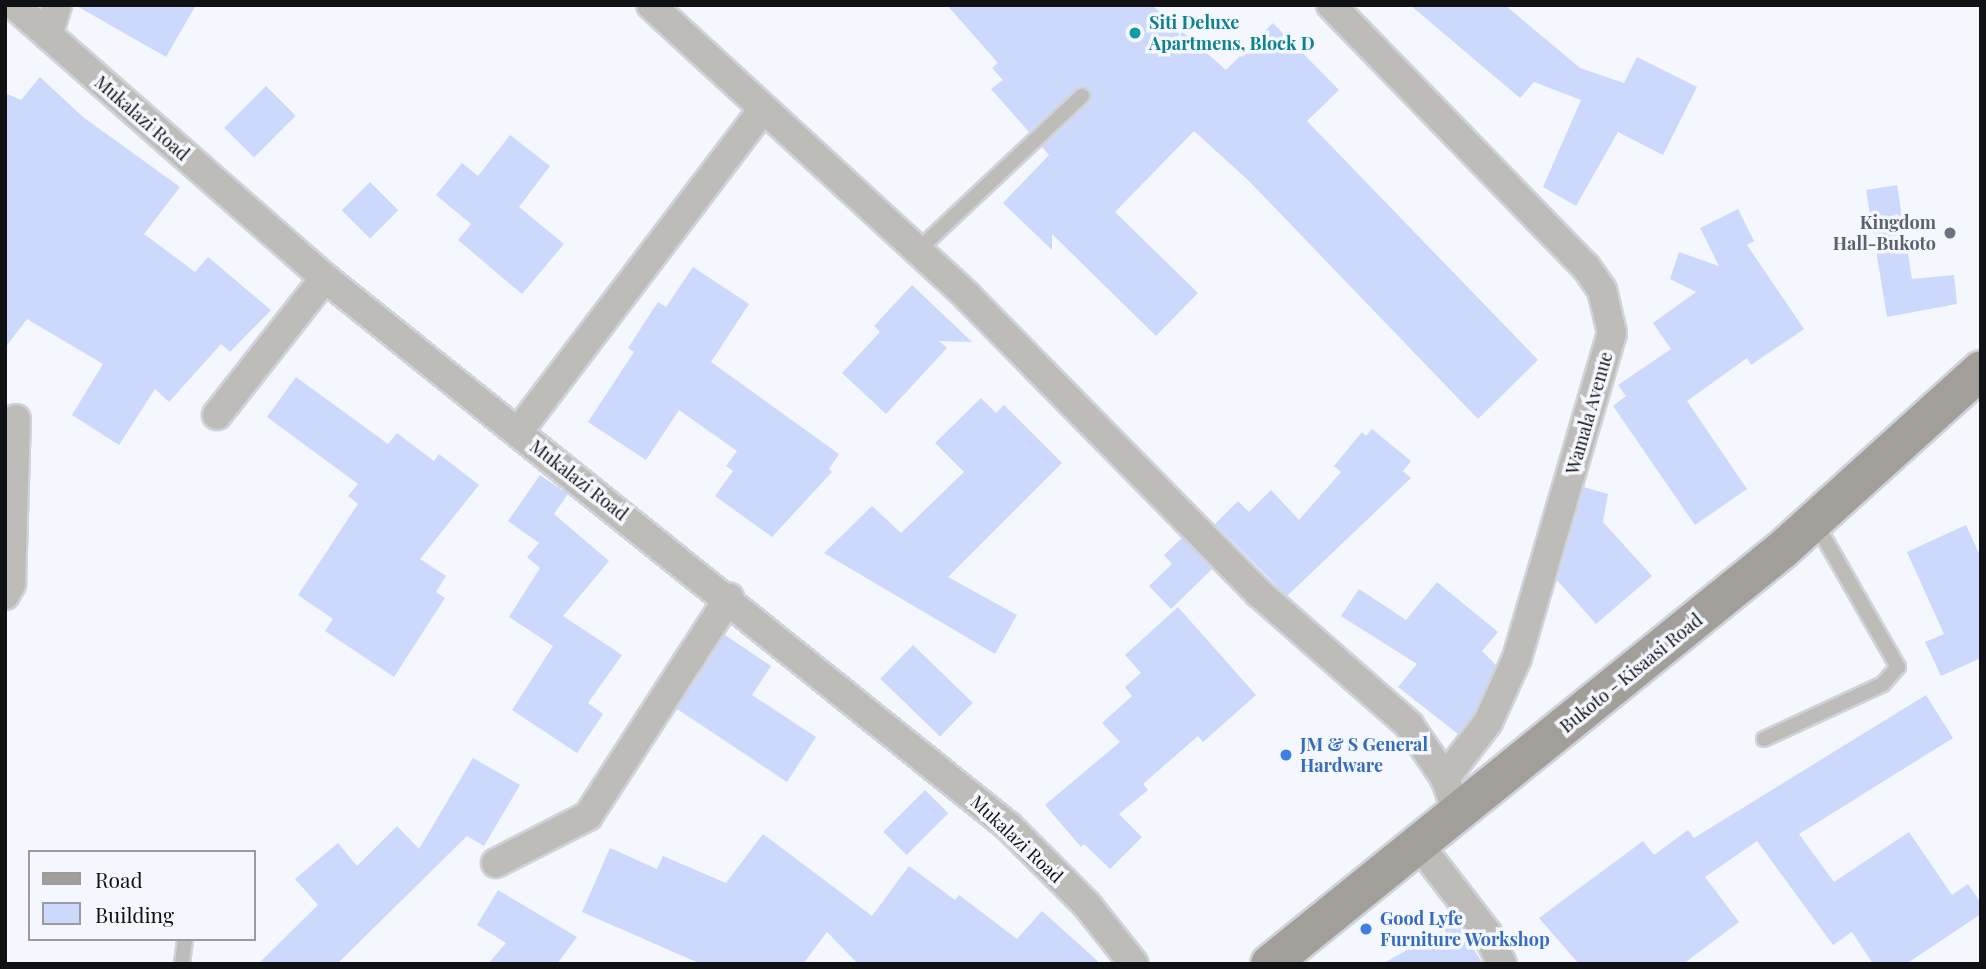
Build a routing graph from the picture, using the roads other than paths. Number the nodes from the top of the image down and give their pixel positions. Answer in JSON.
{"nodes":[{"id":1,"x":14,"y":5,"type":"edge"},
{"id":2,"x":57,"y":5,"type":"edge"},
{"id":3,"x":651,"y":5,"type":"edge"},
{"id":4,"x":1344,"y":10,"type":"edge"},
{"id":5,"x":48,"y":35,"type":"junction"},
{"id":6,"x":1082,"y":96,"type":"dead end"},
{"id":7,"x":763,"y":109,"type":"junction"},
{"id":8,"x":918,"y":250,"type":"junction"},
{"id":9,"x":325,"y":278,"type":"junction"},
{"id":10,"x":1978,"y":379,"type":"edge"},
{"id":11,"x":217,"y":415,"type":"dead end"},
{"id":12,"x":16,"y":419,"type":"dead end"},
{"id":13,"x":519,"y":432,"type":"junction"},
{"id":14,"x":1814,"y":521,"type":"junction"},
{"id":15,"x":5,"y":595,"type":"edge"},
{"id":16,"x":729,"y":598,"type":"junction"},
{"id":17,"x":1765,"y":739,"type":"dead end"},
{"id":18,"x":1445,"y":778,"type":"junction"},
{"id":19,"x":1458,"y":814,"type":"junction"},
{"id":20,"x":1420,"y":846,"type":"junction"},
{"id":21,"x":496,"y":863,"type":"dead end"},
{"id":22,"x":185,"y":941,"type":"edge"},
{"id":23,"x":182,"y":964,"type":"edge"},
{"id":24,"x":1134,"y":964,"type":"edge"},
{"id":25,"x":1270,"y":964,"type":"edge"},
{"id":26,"x":1502,"y":964,"type":"edge"}],
"edges":[{"from":1,"to":5,"type":"street","name":"Mukalazi Road"},
{"from":2,"to":5,"type":"street"},
{"from":3,"to":7,"type":"street"},
{"from":4,"to":18,"type":"street","name":"Wamala Avenue"},
{"from":5,"to":9,"type":"street","name":"Mukalazi Road"},
{"from":6,"to":8,"type":"lane"},
{"from":7,"to":8,"type":"street"},
{"from":7,"to":13,"type":"street"},
{"from":8,"to":18,"type":"street"},
{"from":9,"to":11,"type":"street"},
{"from":9,"to":13,"type":"street","name":"Mukalazi Road"},
{"from":10,"to":14,"type":"main road","name":"Bukoto - Kisaasi Road"},
{"from":12,"to":15,"type":"street"},
{"from":13,"to":16,"type":"street","name":"Mukalazi Road"},
{"from":14,"to":17,"type":"lane"},
{"from":14,"to":19,"type":"main road","name":"Bukoto - Kisaasi Road"},
{"from":16,"to":21,"type":"street"},
{"from":16,"to":24,"type":"street","name":"Mukalazi Road"},
{"from":18,"to":19,"type":"street"},
{"from":19,"to":20,"type":"main road","name":"Bukoto - Kisaasi Road"},
{"from":20,"to":25,"type":"main road","name":"Bukoto - Kisaasi Road"},
{"from":20,"to":26,"type":"street"},
{"from":22,"to":23,"type":"lane"}]}
